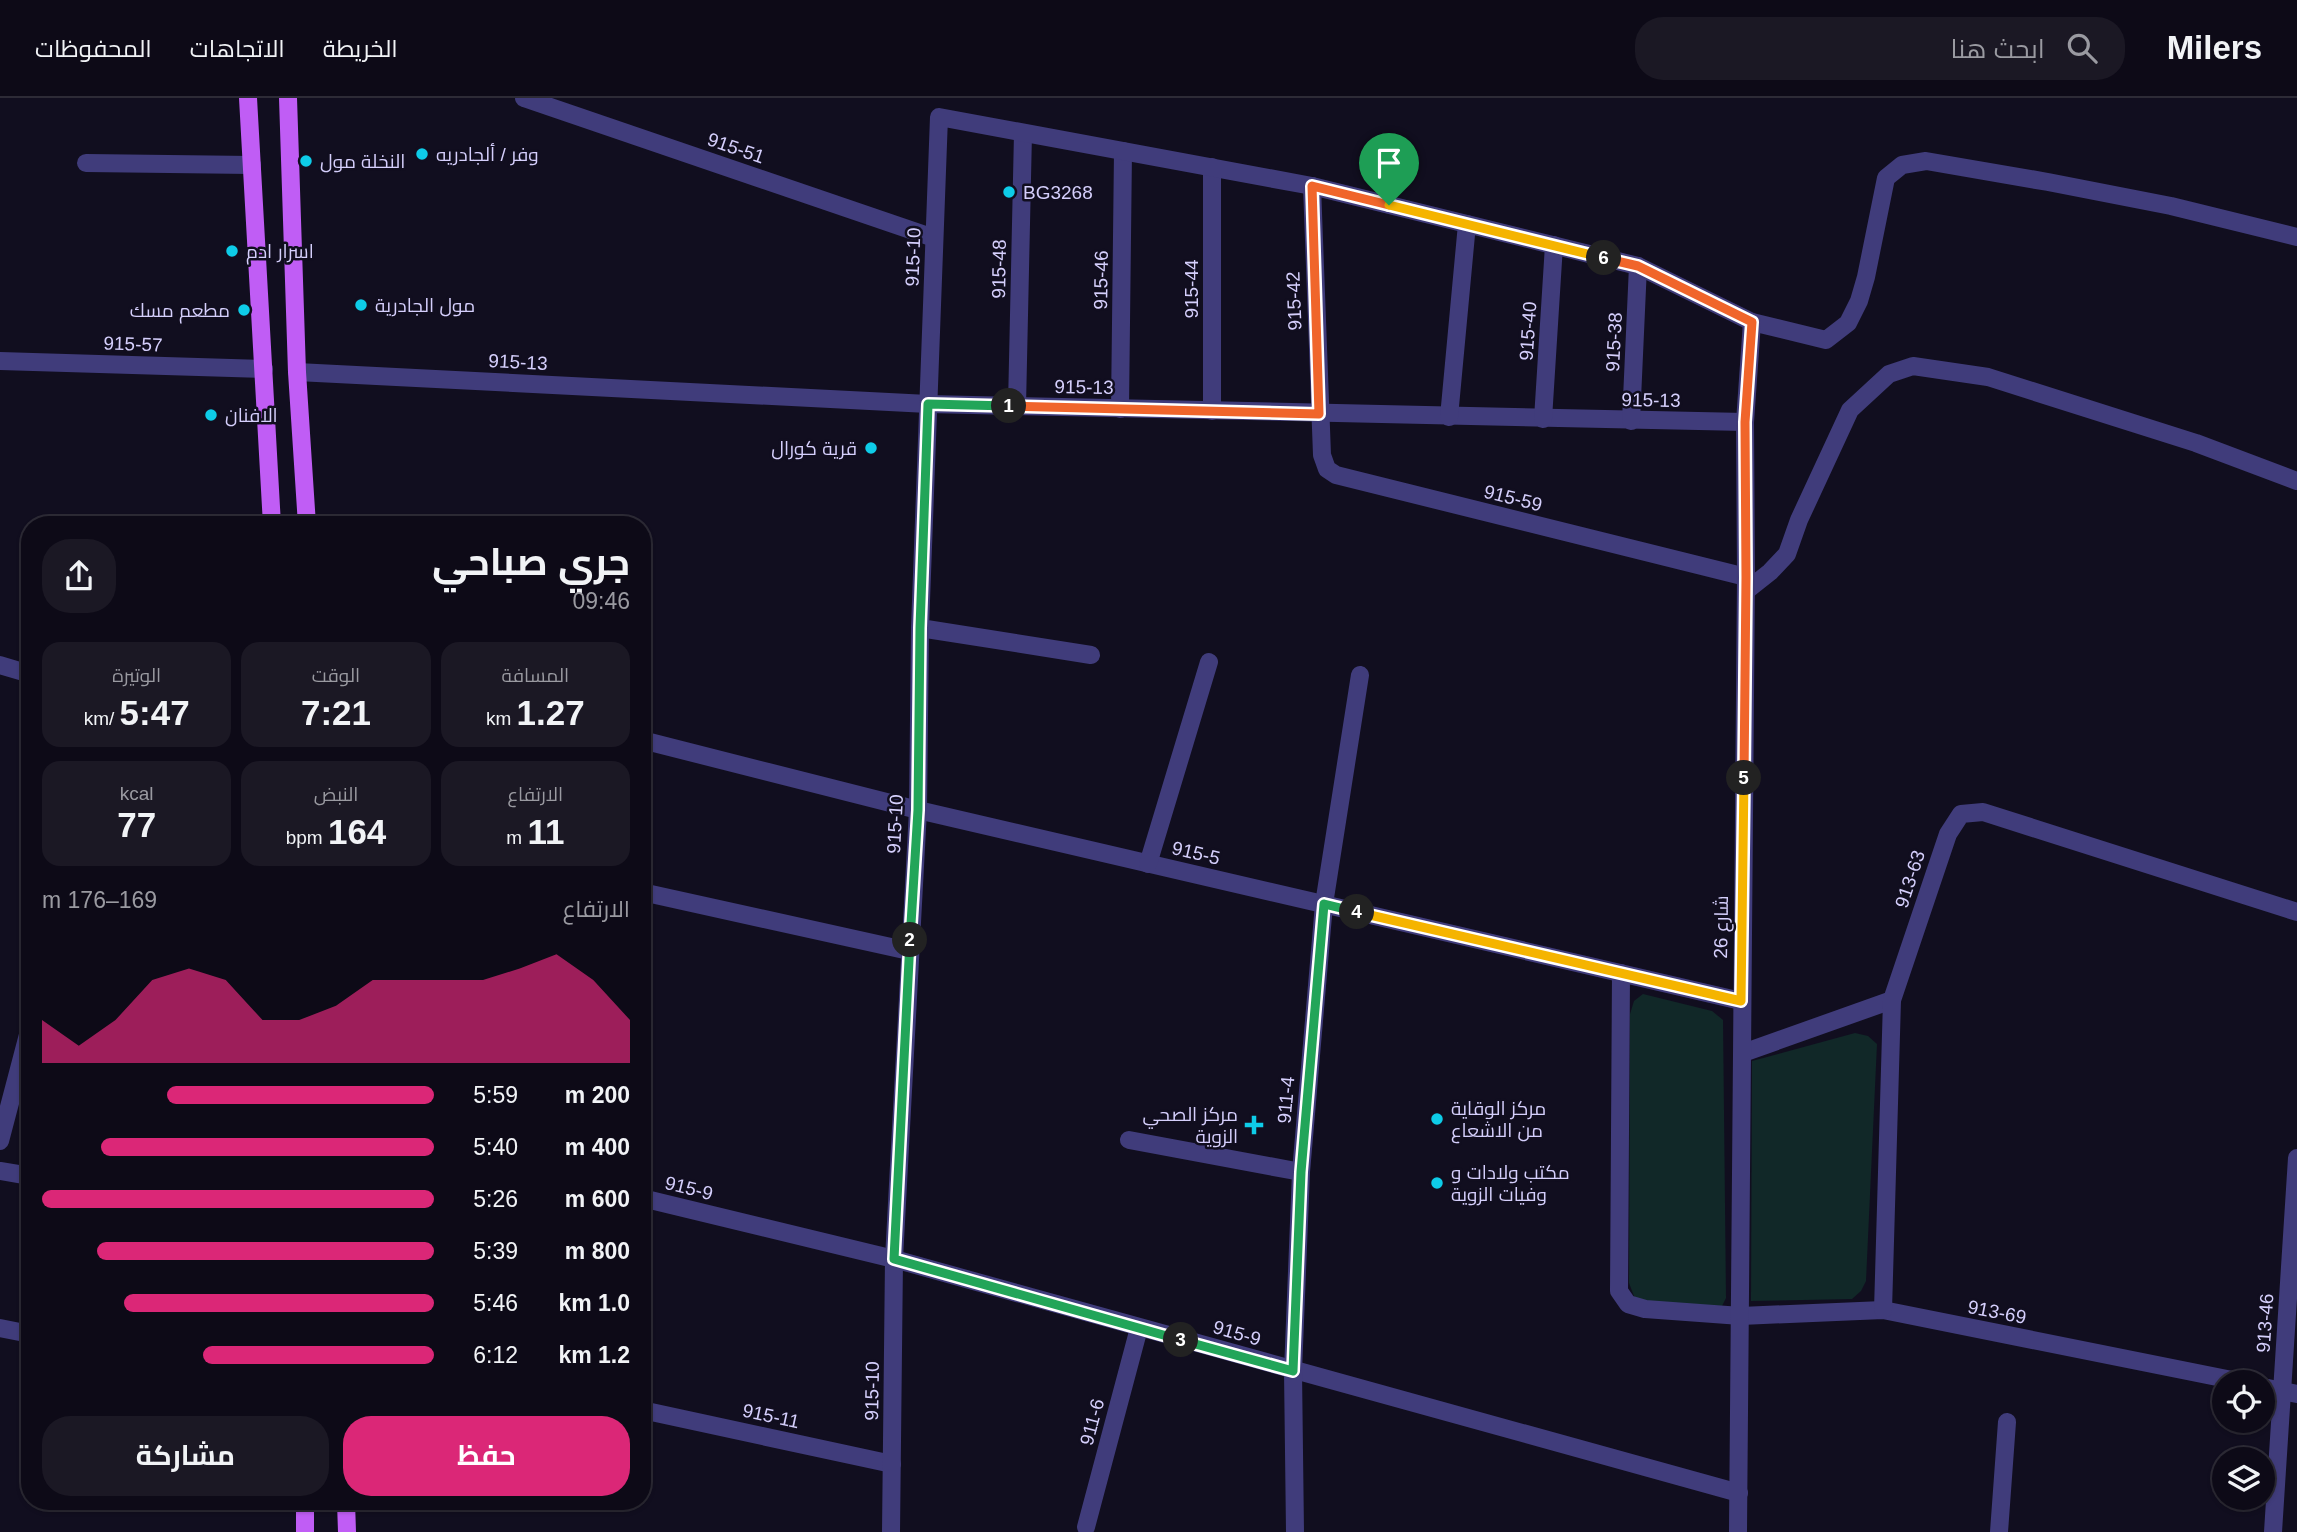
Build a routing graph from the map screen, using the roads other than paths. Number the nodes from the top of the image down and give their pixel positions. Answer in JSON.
{"nodes":[{"id":1,"x":248,"y":98,"type":"edge"},
{"id":2,"x":288,"y":98,"type":"edge"},
{"id":3,"x":524,"y":98,"type":"edge"},
{"id":4,"x":1023,"y":132,"type":"junction"},
{"id":5,"x":1123,"y":151,"type":"junction"},
{"id":6,"x":86,"y":163,"type":"dead end"},
{"id":7,"x":252,"y":165,"type":"junction"},
{"id":8,"x":1212,"y":167,"type":"junction"},
{"id":9,"x":1312,"y":186,"type":"junction"},
{"id":10,"x":1467,"y":224,"type":"junction"},
{"id":11,"x":2297,"y":237,"type":"edge"},
{"id":12,"x":934,"y":238,"type":"junction"},
{"id":13,"x":1555,"y":246,"type":"junction"},
{"id":14,"x":1638,"y":266,"type":"junction"},
{"id":15,"x":1752,"y":322,"type":"junction"},
{"id":16,"x":0,"y":360,"type":"edge"},
{"id":17,"x":264,"y":369,"type":"junction"},
{"id":18,"x":297,"y":372,"type":"junction"},
{"id":19,"x":928,"y":404,"type":"junction"},
{"id":20,"x":1017,"y":406,"type":"junction"},
{"id":21,"x":1120,"y":409,"type":"junction"},
{"id":22,"x":1212,"y":411,"type":"junction"},
{"id":23,"x":1319,"y":414,"type":"junction"},
{"id":24,"x":1449,"y":416,"type":"junction"},
{"id":25,"x":1544,"y":419,"type":"junction"},
{"id":26,"x":1631,"y":421,"type":"junction"},
{"id":27,"x":1745,"y":422,"type":"junction"},
{"id":28,"x":2297,"y":481,"type":"edge"},
{"id":29,"x":272,"y":516,"type":"edge"},
{"id":30,"x":306,"y":516,"type":"edge"},
{"id":31,"x":1746,"y":584,"type":"junction"},
{"id":32,"x":920,"y":628,"type":"junction"},
{"id":33,"x":1091,"y":655,"type":"dead end"},
{"id":34,"x":1209,"y":662,"type":"dead end"},
{"id":35,"x":0,"y":665,"type":"edge"},
{"id":36,"x":21,"y":671,"type":"edge"},
{"id":37,"x":1360,"y":675,"type":"dead end"},
{"id":38,"x":651,"y":742,"type":"edge"},
{"id":39,"x":918,"y":810,"type":"junction"},
{"id":40,"x":1148,"y":864,"type":"junction"},
{"id":41,"x":651,"y":894,"type":"edge"},
{"id":42,"x":1324,"y":904,"type":"junction"},
{"id":43,"x":2297,"y":912,"type":"edge"},
{"id":44,"x":909,"y":951,"type":"junction"},
{"id":45,"x":1621,"y":973,"type":"junction"},
{"id":46,"x":1892,"y":1000,"type":"junction"},
{"id":47,"x":1741,"y":1001,"type":"junction"},
{"id":48,"x":1742,"y":1054,"type":"junction"},
{"id":49,"x":21,"y":1061,"type":"edge"},
{"id":50,"x":1129,"y":1140,"type":"dead end"},
{"id":51,"x":0,"y":1141,"type":"edge"},
{"id":52,"x":2297,"y":1158,"type":"edge"},
{"id":53,"x":2297,"y":1167,"type":"edge"},
{"id":54,"x":0,"y":1171,"type":"edge"},
{"id":55,"x":1301,"y":1172,"type":"junction"},
{"id":56,"x":21,"y":1174,"type":"edge"},
{"id":57,"x":651,"y":1200,"type":"edge"},
{"id":58,"x":894,"y":1259,"type":"junction"},
{"id":59,"x":1883,"y":1310,"type":"junction"},
{"id":60,"x":1741,"y":1316,"type":"junction"},
{"id":61,"x":0,"y":1328,"type":"edge"},
{"id":62,"x":1139,"y":1328,"type":"junction"},
{"id":63,"x":21,"y":1332,"type":"edge"},
{"id":64,"x":1293,"y":1371,"type":"junction"},
{"id":65,"x":2212,"y":1376,"type":"edge"},
{"id":66,"x":2290,"y":1392,"type":"edge"},
{"id":67,"x":651,"y":1412,"type":"edge"},
{"id":68,"x":2007,"y":1422,"type":"dead end"},
{"id":69,"x":892,"y":1464,"type":"junction"},
{"id":70,"x":1739,"y":1493,"type":"junction"},
{"id":71,"x":304,"y":1510,"type":"edge"},
{"id":72,"x":346,"y":1510,"type":"edge"},
{"id":73,"x":1086,"y":1527,"type":"dead end"},
{"id":74,"x":305,"y":1532,"type":"edge"},
{"id":75,"x":347,"y":1532,"type":"edge"},
{"id":76,"x":891,"y":1532,"type":"edge"},
{"id":77,"x":1295,"y":1532,"type":"edge"},
{"id":78,"x":1738,"y":1532,"type":"edge"},
{"id":79,"x":1999,"y":1532,"type":"edge"},
{"id":80,"x":2273,"y":1532,"type":"edge"}],
"edges":[{"from":1,"to":7,"type":"main road"},
{"from":2,"to":18,"type":"main road"},
{"from":3,"to":12,"type":"street","name":"915-51"},
{"from":4,"to":5,"type":"street"},
{"from":4,"to":12,"type":"street","name":"915-10"},
{"from":4,"to":20,"type":"street","name":"915-48"},
{"from":5,"to":8,"type":"street"},
{"from":5,"to":21,"type":"street","name":"915-46"},
{"from":6,"to":7,"type":"street"},
{"from":7,"to":17,"type":"main road"},
{"from":8,"to":9,"type":"street"},
{"from":8,"to":22,"type":"street","name":"915-44"},
{"from":9,"to":10,"type":"street"},
{"from":9,"to":23,"type":"street","name":"915-42"},
{"from":10,"to":13,"type":"street"},
{"from":10,"to":24,"type":"street"},
{"from":11,"to":15,"type":"street"},
{"from":12,"to":19,"type":"street","name":"915-10"},
{"from":13,"to":14,"type":"street"},
{"from":13,"to":25,"type":"street","name":"915-40"},
{"from":14,"to":15,"type":"street"},
{"from":14,"to":26,"type":"street","name":"915-38"},
{"from":15,"to":27,"type":"street","name":"شارع 26"},
{"from":16,"to":17,"type":"street","name":"915-57"},
{"from":17,"to":29,"type":"main road"},
{"from":18,"to":19,"type":"street","name":"915-13"},
{"from":18,"to":30,"type":"main road"},
{"from":19,"to":20,"type":"street","name":"915-13"},
{"from":19,"to":32,"type":"street","name":"915-10"},
{"from":20,"to":21,"type":"street","name":"915-13"},
{"from":21,"to":22,"type":"street","name":"915-13"},
{"from":22,"to":23,"type":"street","name":"915-13"},
{"from":23,"to":24,"type":"street","name":"915-13"},
{"from":23,"to":31,"type":"street","name":"915-59"},
{"from":24,"to":25,"type":"street","name":"915-13"},
{"from":25,"to":26,"type":"street","name":"915-13"},
{"from":26,"to":27,"type":"street","name":"915-13"},
{"from":27,"to":31,"type":"street","name":"شارع 26"},
{"from":28,"to":31,"type":"street"},
{"from":31,"to":47,"type":"street","name":"شارع 26"},
{"from":32,"to":33,"type":"street"},
{"from":32,"to":39,"type":"street","name":"915-10"},
{"from":34,"to":40,"type":"street"},
{"from":35,"to":36,"type":"street"},
{"from":37,"to":42,"type":"street","name":"911-4"},
{"from":38,"to":39,"type":"street","name":"915-5"},
{"from":39,"to":40,"type":"street","name":"915-5"},
{"from":39,"to":44,"type":"street","name":"915-10"},
{"from":40,"to":42,"type":"street","name":"915-5"},
{"from":41,"to":44,"type":"street"},
{"from":42,"to":45,"type":"street","name":"915-5"},
{"from":42,"to":55,"type":"street","name":"911-4"},
{"from":43,"to":46,"type":"street","name":"913-63"},
{"from":44,"to":58,"type":"street","name":"915-10"},
{"from":45,"to":47,"type":"street","name":"915-5"},
{"from":45,"to":60,"type":"street","name":"913-69"},
{"from":46,"to":48,"type":"street"},
{"from":46,"to":59,"type":"street","name":"913-63"},
{"from":47,"to":48,"type":"street","name":"شارع 26"},
{"from":48,"to":60,"type":"street","name":"شارع 26"},
{"from":49,"to":51,"type":"street"},
{"from":50,"to":55,"type":"street"},
{"from":52,"to":53,"type":"street","name":"913-46"},
{"from":53,"to":66,"type":"street","name":"913-46"},
{"from":54,"to":56,"type":"street"},
{"from":55,"to":64,"type":"street","name":"911-4"},
{"from":57,"to":58,"type":"street","name":"915-9"},
{"from":58,"to":62,"type":"street","name":"915-9"},
{"from":58,"to":69,"type":"street","name":"915-10"},
{"from":59,"to":60,"type":"street","name":"913-69"},
{"from":59,"to":65,"type":"street","name":"913-69"},
{"from":60,"to":70,"type":"street","name":"شارع 26"},
{"from":61,"to":63,"type":"street"},
{"from":62,"to":64,"type":"street","name":"915-9"},
{"from":62,"to":73,"type":"street","name":"911-6"},
{"from":64,"to":70,"type":"street","name":"915-9"},
{"from":64,"to":77,"type":"street","name":"911-4"},
{"from":66,"to":80,"type":"street","name":"913-46"},
{"from":67,"to":69,"type":"street","name":"915-11"},
{"from":68,"to":79,"type":"street"},
{"from":69,"to":76,"type":"street","name":"915-10"},
{"from":70,"to":78,"type":"street","name":"شارع 26"},
{"from":71,"to":74,"type":"main road"},
{"from":72,"to":75,"type":"main road"}]}
